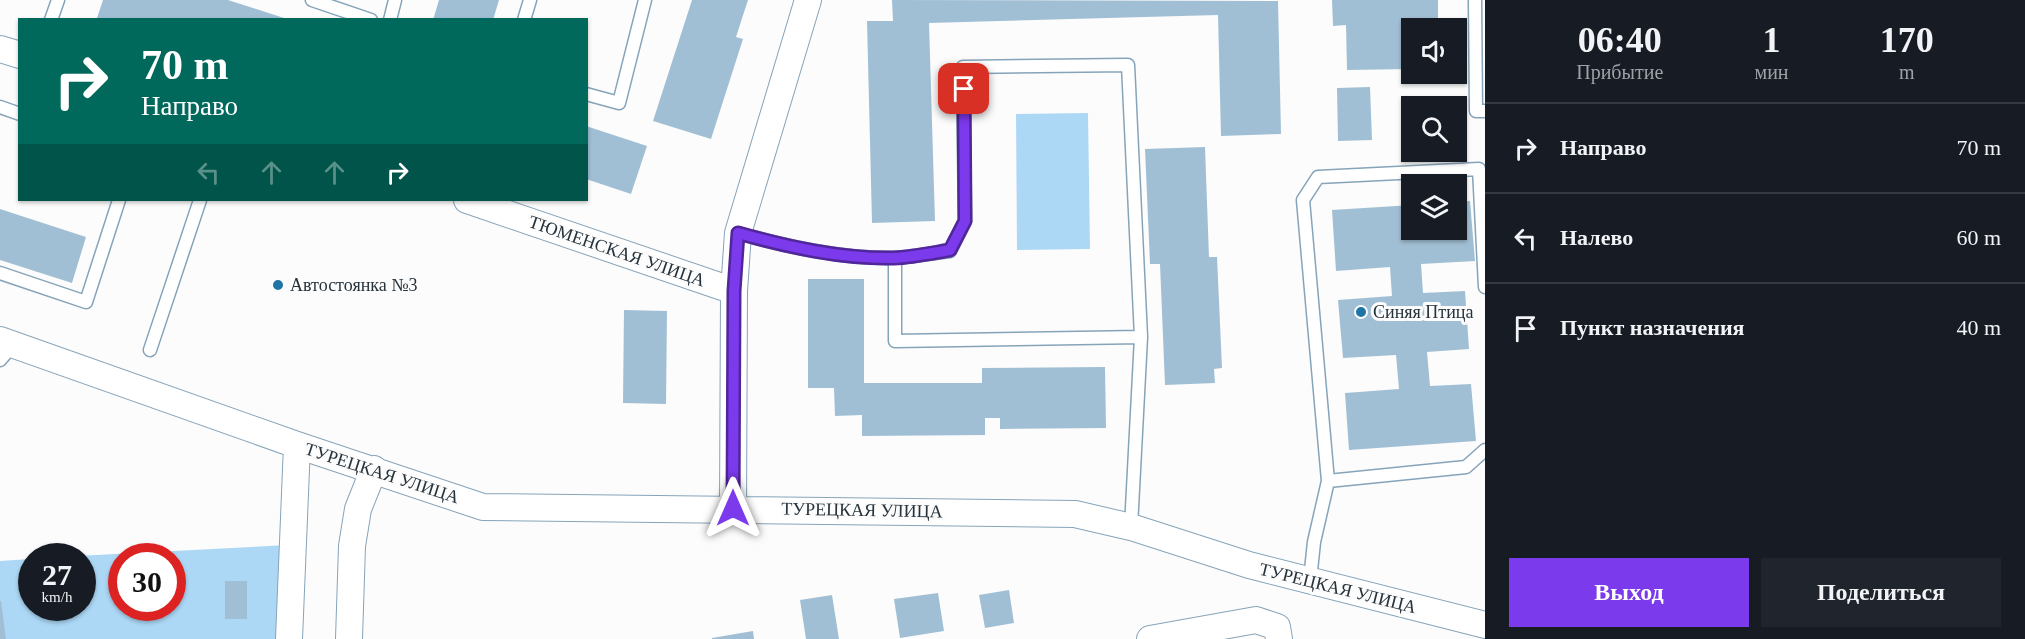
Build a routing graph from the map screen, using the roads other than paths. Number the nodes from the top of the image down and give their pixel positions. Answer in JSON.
{"nodes":[{"id":1,"x":58,"y":0,"type":"edge"},
{"id":2,"x":312,"y":0,"type":"edge"},
{"id":3,"x":395,"y":0,"type":"edge"},
{"id":4,"x":530,"y":0,"type":"edge"},
{"id":5,"x":645,"y":0,"type":"edge"},
{"id":6,"x":808,"y":0,"type":"edge"},
{"id":7,"x":1475,"y":0,"type":"edge"},
{"id":8,"x":52,"y":18,"type":"edge"},
{"id":9,"x":365,"y":18,"type":"edge"},
{"id":10,"x":390,"y":18,"type":"edge"},
{"id":11,"x":525,"y":18,"type":"edge"},
{"id":12,"x":0,"y":49,"type":"edge"},
{"id":13,"x":18,"y":54,"type":"edge"},
{"id":14,"x":588,"y":95,"type":"edge"},
{"id":15,"x":0,"y":107,"type":"edge"},
{"id":16,"x":1485,"y":111,"type":"edge"},
{"id":17,"x":18,"y":113,"type":"edge"},
{"id":18,"x":119,"y":201,"type":"edge"},
{"id":19,"x":200,"y":201,"type":"edge"},
{"id":20,"x":470,"y":201,"type":"edge"},
{"id":21,"x":738,"y":233,"type":"junction"},
{"id":22,"x":895,"y":258,"type":"junction"},
{"id":23,"x":0,"y":273,"type":"edge"},
{"id":24,"x":1485,"y":287,"type":"edge"},
{"id":25,"x":734,"y":291,"type":"junction"},
{"id":26,"x":1141,"y":337,"type":"junction"},
{"id":27,"x":4,"y":348,"type":"edge"},
{"id":28,"x":150,"y":350,"type":"dead end"},
{"id":29,"x":297,"y":445,"type":"junction"},
{"id":30,"x":1485,"y":450,"type":"edge"},
{"id":31,"x":374,"y":469,"type":"junction"},
{"id":32,"x":1328,"y":481,"type":"junction"},
{"id":33,"x":733,"y":508,"type":"junction"},
{"id":34,"x":1131,"y":527,"type":"junction"},
{"id":35,"x":1310,"y":580,"type":"junction"},
{"id":36,"x":1485,"y":625,"type":"edge"},
{"id":37,"x":289,"y":639,"type":"edge"},
{"id":38,"x":349,"y":639,"type":"edge"},
{"id":39,"x":1150,"y":639,"type":"edge"},
{"id":40,"x":1279,"y":639,"type":"edge"}],
"edges":[{"from":1,"to":8,"type":"lane"},
{"from":2,"to":9,"type":"lane"},
{"from":3,"to":10,"type":"lane"},
{"from":4,"to":11,"type":"lane"},
{"from":5,"to":14,"type":"lane"},
{"from":6,"to":21,"type":"street"},
{"from":7,"to":16,"type":"lane"},
{"from":12,"to":13,"type":"street"},
{"from":15,"to":17,"type":"lane"},
{"from":18,"to":23,"type":"lane"},
{"from":19,"to":28,"type":"lane"},
{"from":20,"to":25,"type":"street","name":"ТЮМЕНСКАЯ УЛИЦА"},
{"from":21,"to":22,"type":"lane"},
{"from":21,"to":25,"type":"street"},
{"from":22,"to":26,"type":"lane"},
{"from":22,"to":26,"type":"lane"},
{"from":24,"to":32,"type":"lane"},
{"from":25,"to":33,"type":"street"},
{"from":26,"to":34,"type":"lane"},
{"from":27,"to":29,"type":"street","name":"ТУРЕЦКАЯ УЛИЦА"},
{"from":29,"to":31,"type":"street","name":"ТУРЕЦКАЯ УЛИЦА"},
{"from":29,"to":37,"type":"street"},
{"from":30,"to":32,"type":"lane"},
{"from":31,"to":33,"type":"street","name":"ТУРЕЦКАЯ УЛИЦА"},
{"from":31,"to":38,"type":"street"},
{"from":32,"to":35,"type":"lane"},
{"from":33,"to":34,"type":"street","name":"ТУРЕЦКАЯ УЛИЦА"},
{"from":34,"to":35,"type":"street","name":"ТУРЕЦКАЯ УЛИЦА"},
{"from":35,"to":36,"type":"street","name":"ТУРЕЦКАЯ УЛИЦА"},
{"from":39,"to":40,"type":"street"}]}
